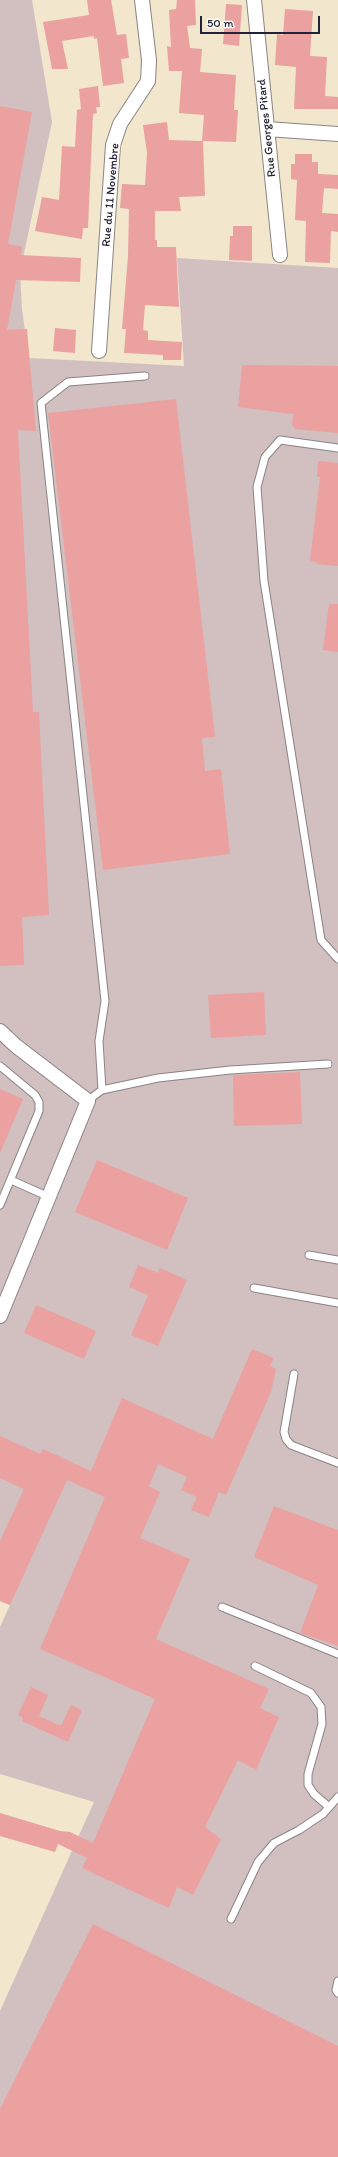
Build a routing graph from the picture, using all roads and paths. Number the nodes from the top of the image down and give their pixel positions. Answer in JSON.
{"nodes":[{"id":1,"x":142,"y":0,"type":"edge"},
{"id":2,"x":254,"y":0,"type":"edge"},
{"id":3,"x":267,"y":128,"type":"junction"},
{"id":4,"x":338,"y":134,"type":"edge"},
{"id":5,"x":280,"y":255,"type":"dead end"},
{"id":6,"x":99,"y":351,"type":"dead end"},
{"id":7,"x":145,"y":376,"type":"dead end"},
{"id":8,"x":338,"y":448,"type":"edge"},
{"id":9,"x":338,"y":959,"type":"edge"},
{"id":10,"x":0,"y":1031,"type":"edge"},
{"id":11,"x":328,"y":1064,"type":"dead end"},
{"id":12,"x":0,"y":1066,"type":"edge"},
{"id":13,"x":102,"y":1090,"type":"junction"},
{"id":14,"x":88,"y":1101,"type":"junction"},
{"id":15,"x":11,"y":1180,"type":"junction"},
{"id":16,"x":49,"y":1197,"type":"junction"},
{"id":17,"x":0,"y":1205,"type":"edge"},
{"id":18,"x":309,"y":1255,"type":"dead end"},
{"id":19,"x":338,"y":1260,"type":"edge"},
{"id":20,"x":254,"y":1288,"type":"dead end"},
{"id":21,"x":338,"y":1303,"type":"edge"},
{"id":22,"x":0,"y":1316,"type":"edge"},
{"id":23,"x":294,"y":1374,"type":"dead end"},
{"id":24,"x":338,"y":1463,"type":"edge"},
{"id":25,"x":222,"y":1607,"type":"dead end"},
{"id":26,"x":338,"y":1654,"type":"edge"},
{"id":27,"x":255,"y":1666,"type":"dead end"},
{"id":28,"x":338,"y":1797,"type":"edge"},
{"id":29,"x":329,"y":1807,"type":"junction"},
{"id":30,"x":231,"y":1919,"type":"dead end"},
{"id":31,"x":338,"y":1981,"type":"edge"},
{"id":32,"x":338,"y":1993,"type":"edge"}],
"edges":[{"from":1,"to":6,"type":"street","name":"Rue du 11 Novembre"},
{"from":2,"to":3,"type":"street","name":"Rue Georges Pitard"},
{"from":3,"to":4,"type":"street"},
{"from":3,"to":5,"type":"street","name":"Rue Georges Pitard"},
{"from":7,"to":13,"type":"lane"},
{"from":8,"to":9,"type":"lane"},
{"from":10,"to":14,"type":"street"},
{"from":11,"to":13,"type":"lane"},
{"from":12,"to":15,"type":"lane"},
{"from":13,"to":14,"type":"lane"},
{"from":14,"to":16,"type":"street"},
{"from":15,"to":16,"type":"lane"},
{"from":15,"to":17,"type":"lane"},
{"from":16,"to":22,"type":"street"},
{"from":18,"to":19,"type":"lane"},
{"from":20,"to":21,"type":"lane"},
{"from":23,"to":24,"type":"lane"},
{"from":25,"to":26,"type":"lane"},
{"from":27,"to":29,"type":"lane"},
{"from":28,"to":29,"type":"lane"},
{"from":29,"to":30,"type":"lane"},
{"from":31,"to":32,"type":"lane"}]}
